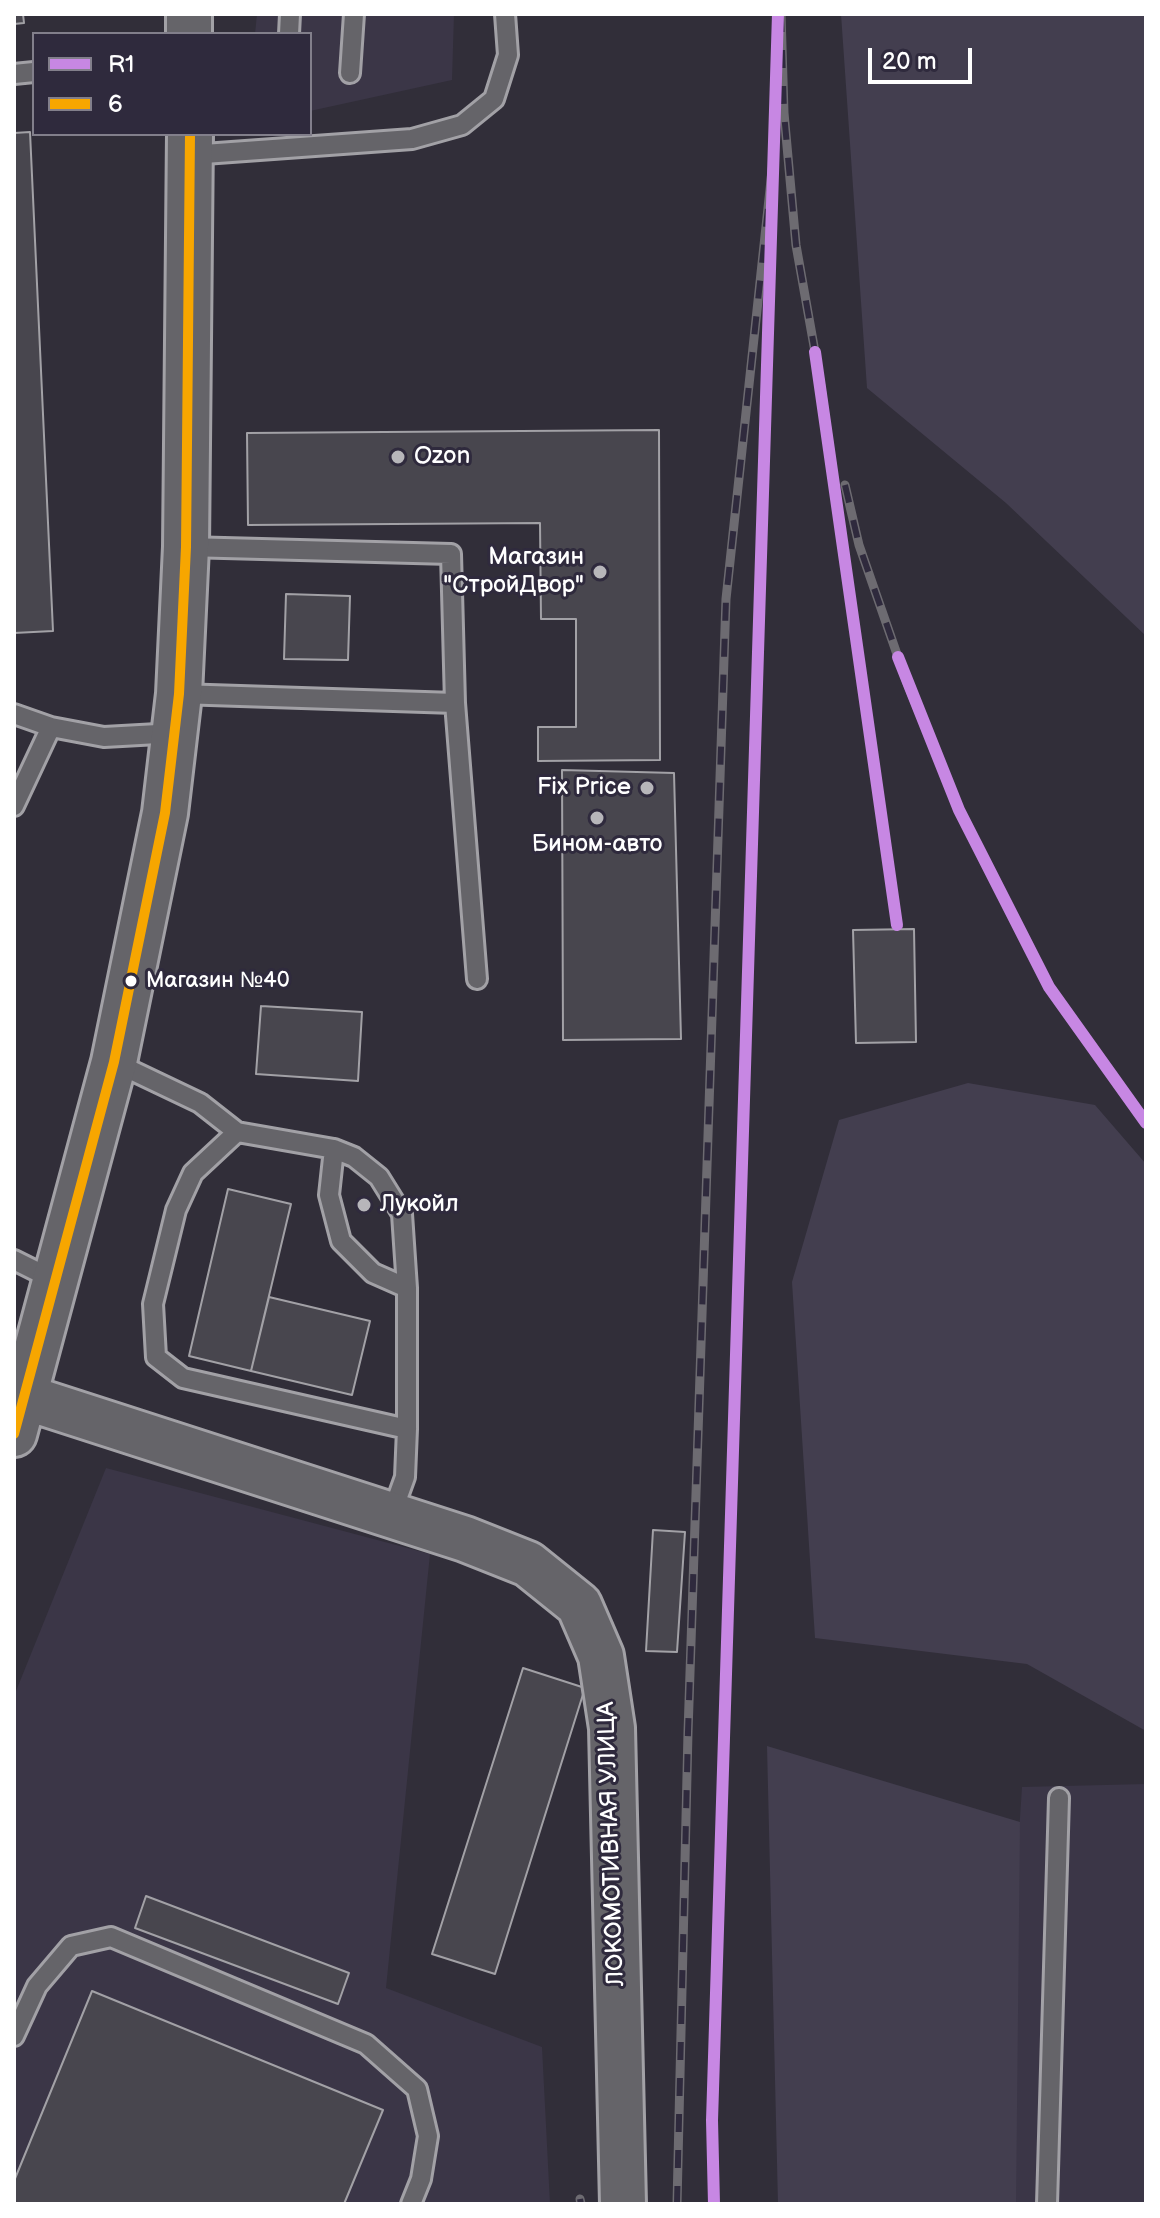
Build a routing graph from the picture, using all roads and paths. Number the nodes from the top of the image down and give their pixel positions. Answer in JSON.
{"nodes":[{"id":1,"x":354,"y":14,"type":"edge"},
{"id":2,"x":505,"y":14,"type":"edge"},
{"id":3,"x":350,"y":73,"type":"dead end"},
{"id":4,"x":283,"y":141,"type":"edge"},
{"id":5,"x":190,"y":144,"type":"edge"},
{"id":6,"x":186,"y":547,"type":"junction"},
{"id":7,"x":455,"y":703,"type":"junction"},
{"id":8,"x":14,"y":714,"type":"edge"},
{"id":9,"x":177,"y":714,"type":"junction"},
{"id":10,"x":51,"y":727,"type":"junction"},
{"id":11,"x":14,"y":806,"type":"edge"},
{"id":12,"x":477,"y":979,"type":"dead end"},
{"id":13,"x":114,"y":1062,"type":"junction"},
{"id":14,"x":237,"y":1132,"type":"junction"},
{"id":15,"x":334,"y":1149,"type":"junction"},
{"id":16,"x":14,"y":1260,"type":"edge"},
{"id":17,"x":56,"y":1280,"type":"junction"},
{"id":18,"x":407,"y":1288,"type":"junction"},
{"id":19,"x":20,"y":1416,"type":"edge"},
{"id":20,"x":407,"y":1429,"type":"junction"},
{"id":21,"x":392,"y":1513,"type":"junction"},
{"id":22,"x":1059,"y":1798,"type":"dead end"},
{"id":23,"x":14,"y":2036,"type":"edge"},
{"id":24,"x":411,"y":2204,"type":"edge"},
{"id":25,"x":623,"y":2204,"type":"edge"},
{"id":26,"x":1047,"y":2204,"type":"edge"}],
"edges":[{"from":1,"to":3,"type":"lane"},
{"from":2,"to":4,"type":"lane"},
{"from":4,"to":5,"type":"lane"},
{"from":5,"to":6,"type":"main road"},
{"from":6,"to":7,"type":"lane"},
{"from":6,"to":9,"type":"main road"},
{"from":7,"to":9,"type":"lane"},
{"from":7,"to":12,"type":"lane"},
{"from":8,"to":10,"type":"lane"},
{"from":9,"to":10,"type":"lane"},
{"from":9,"to":13,"type":"main road"},
{"from":10,"to":11,"type":"lane"},
{"from":13,"to":14,"type":"lane"},
{"from":13,"to":17,"type":"main road"},
{"from":14,"to":15,"type":"lane"},
{"from":14,"to":20,"type":"lane"},
{"from":15,"to":18,"type":"lane"},
{"from":15,"to":18,"type":"lane"},
{"from":16,"to":17,"type":"lane"},
{"from":17,"to":19,"type":"main road"},
{"from":18,"to":20,"type":"lane"},
{"from":19,"to":21,"type":"main road","name":"ЛОКОМОТИВНАЯ УЛИЦА"},
{"from":20,"to":21,"type":"lane"},
{"from":21,"to":25,"type":"main road","name":"ЛОКОМОТИВНАЯ УЛИЦА"},
{"from":22,"to":26,"type":"lane"},
{"from":23,"to":24,"type":"lane"}]}
